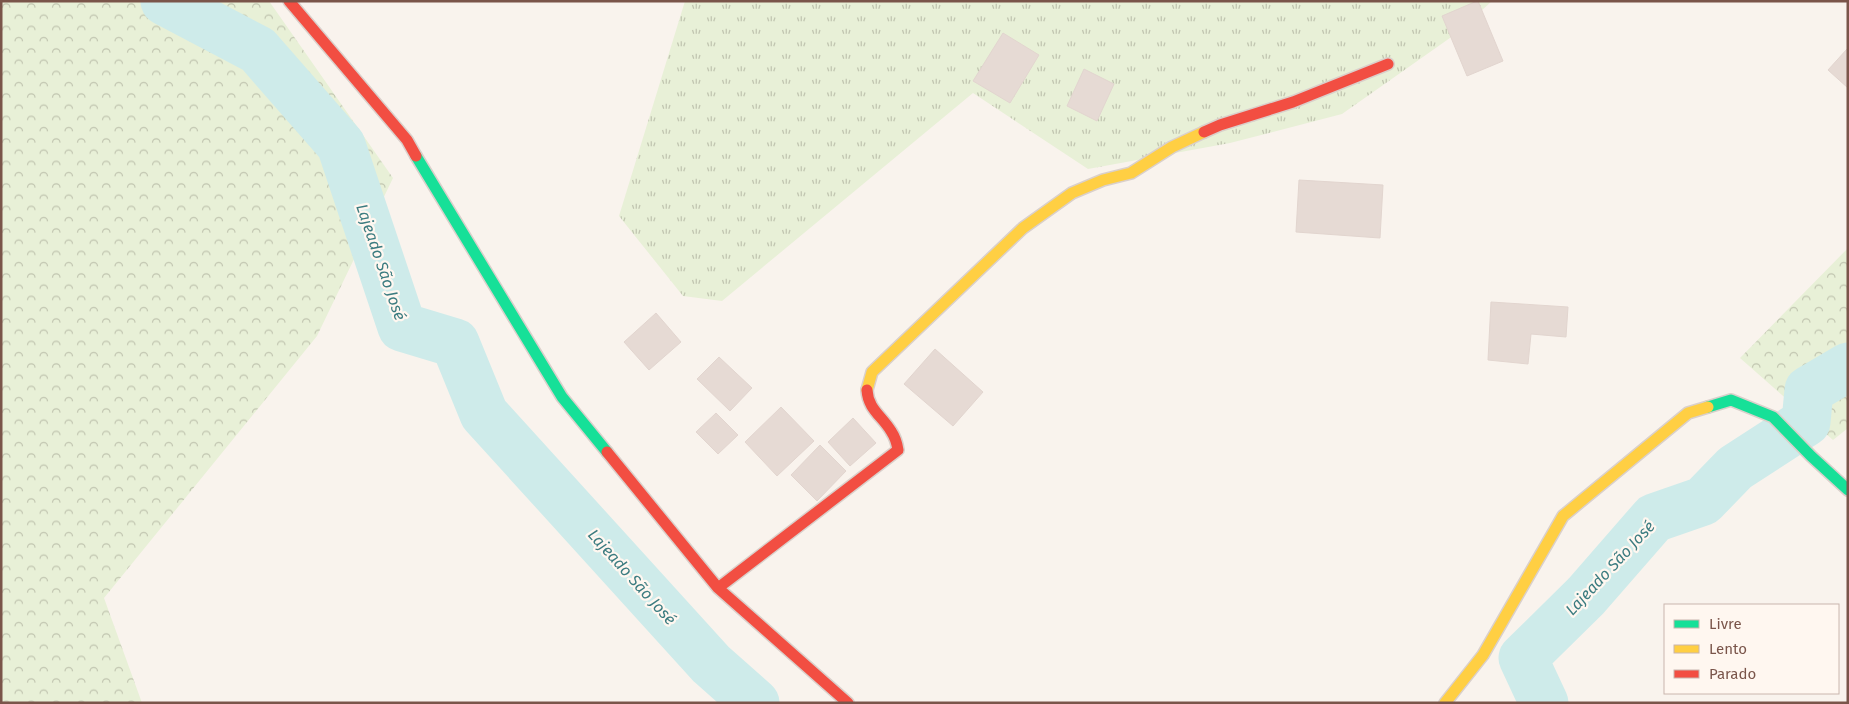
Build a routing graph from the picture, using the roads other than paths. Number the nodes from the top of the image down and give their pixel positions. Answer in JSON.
{"nodes":[{"id":1,"x":289,"y":1,"type":"edge"},
{"id":2,"x":1388,"y":64,"type":"dead end"},
{"id":3,"x":1848,"y":490,"type":"edge"},
{"id":4,"x":718,"y":588,"type":"junction"},
{"id":5,"x":848,"y":703,"type":"edge"},
{"id":6,"x":1444,"y":703,"type":"edge"}],
"edges":[{"from":1,"to":4,"type":"street"},
{"from":2,"to":4,"type":"street"},
{"from":3,"to":6,"type":"street"},
{"from":4,"to":5,"type":"street"}]}
